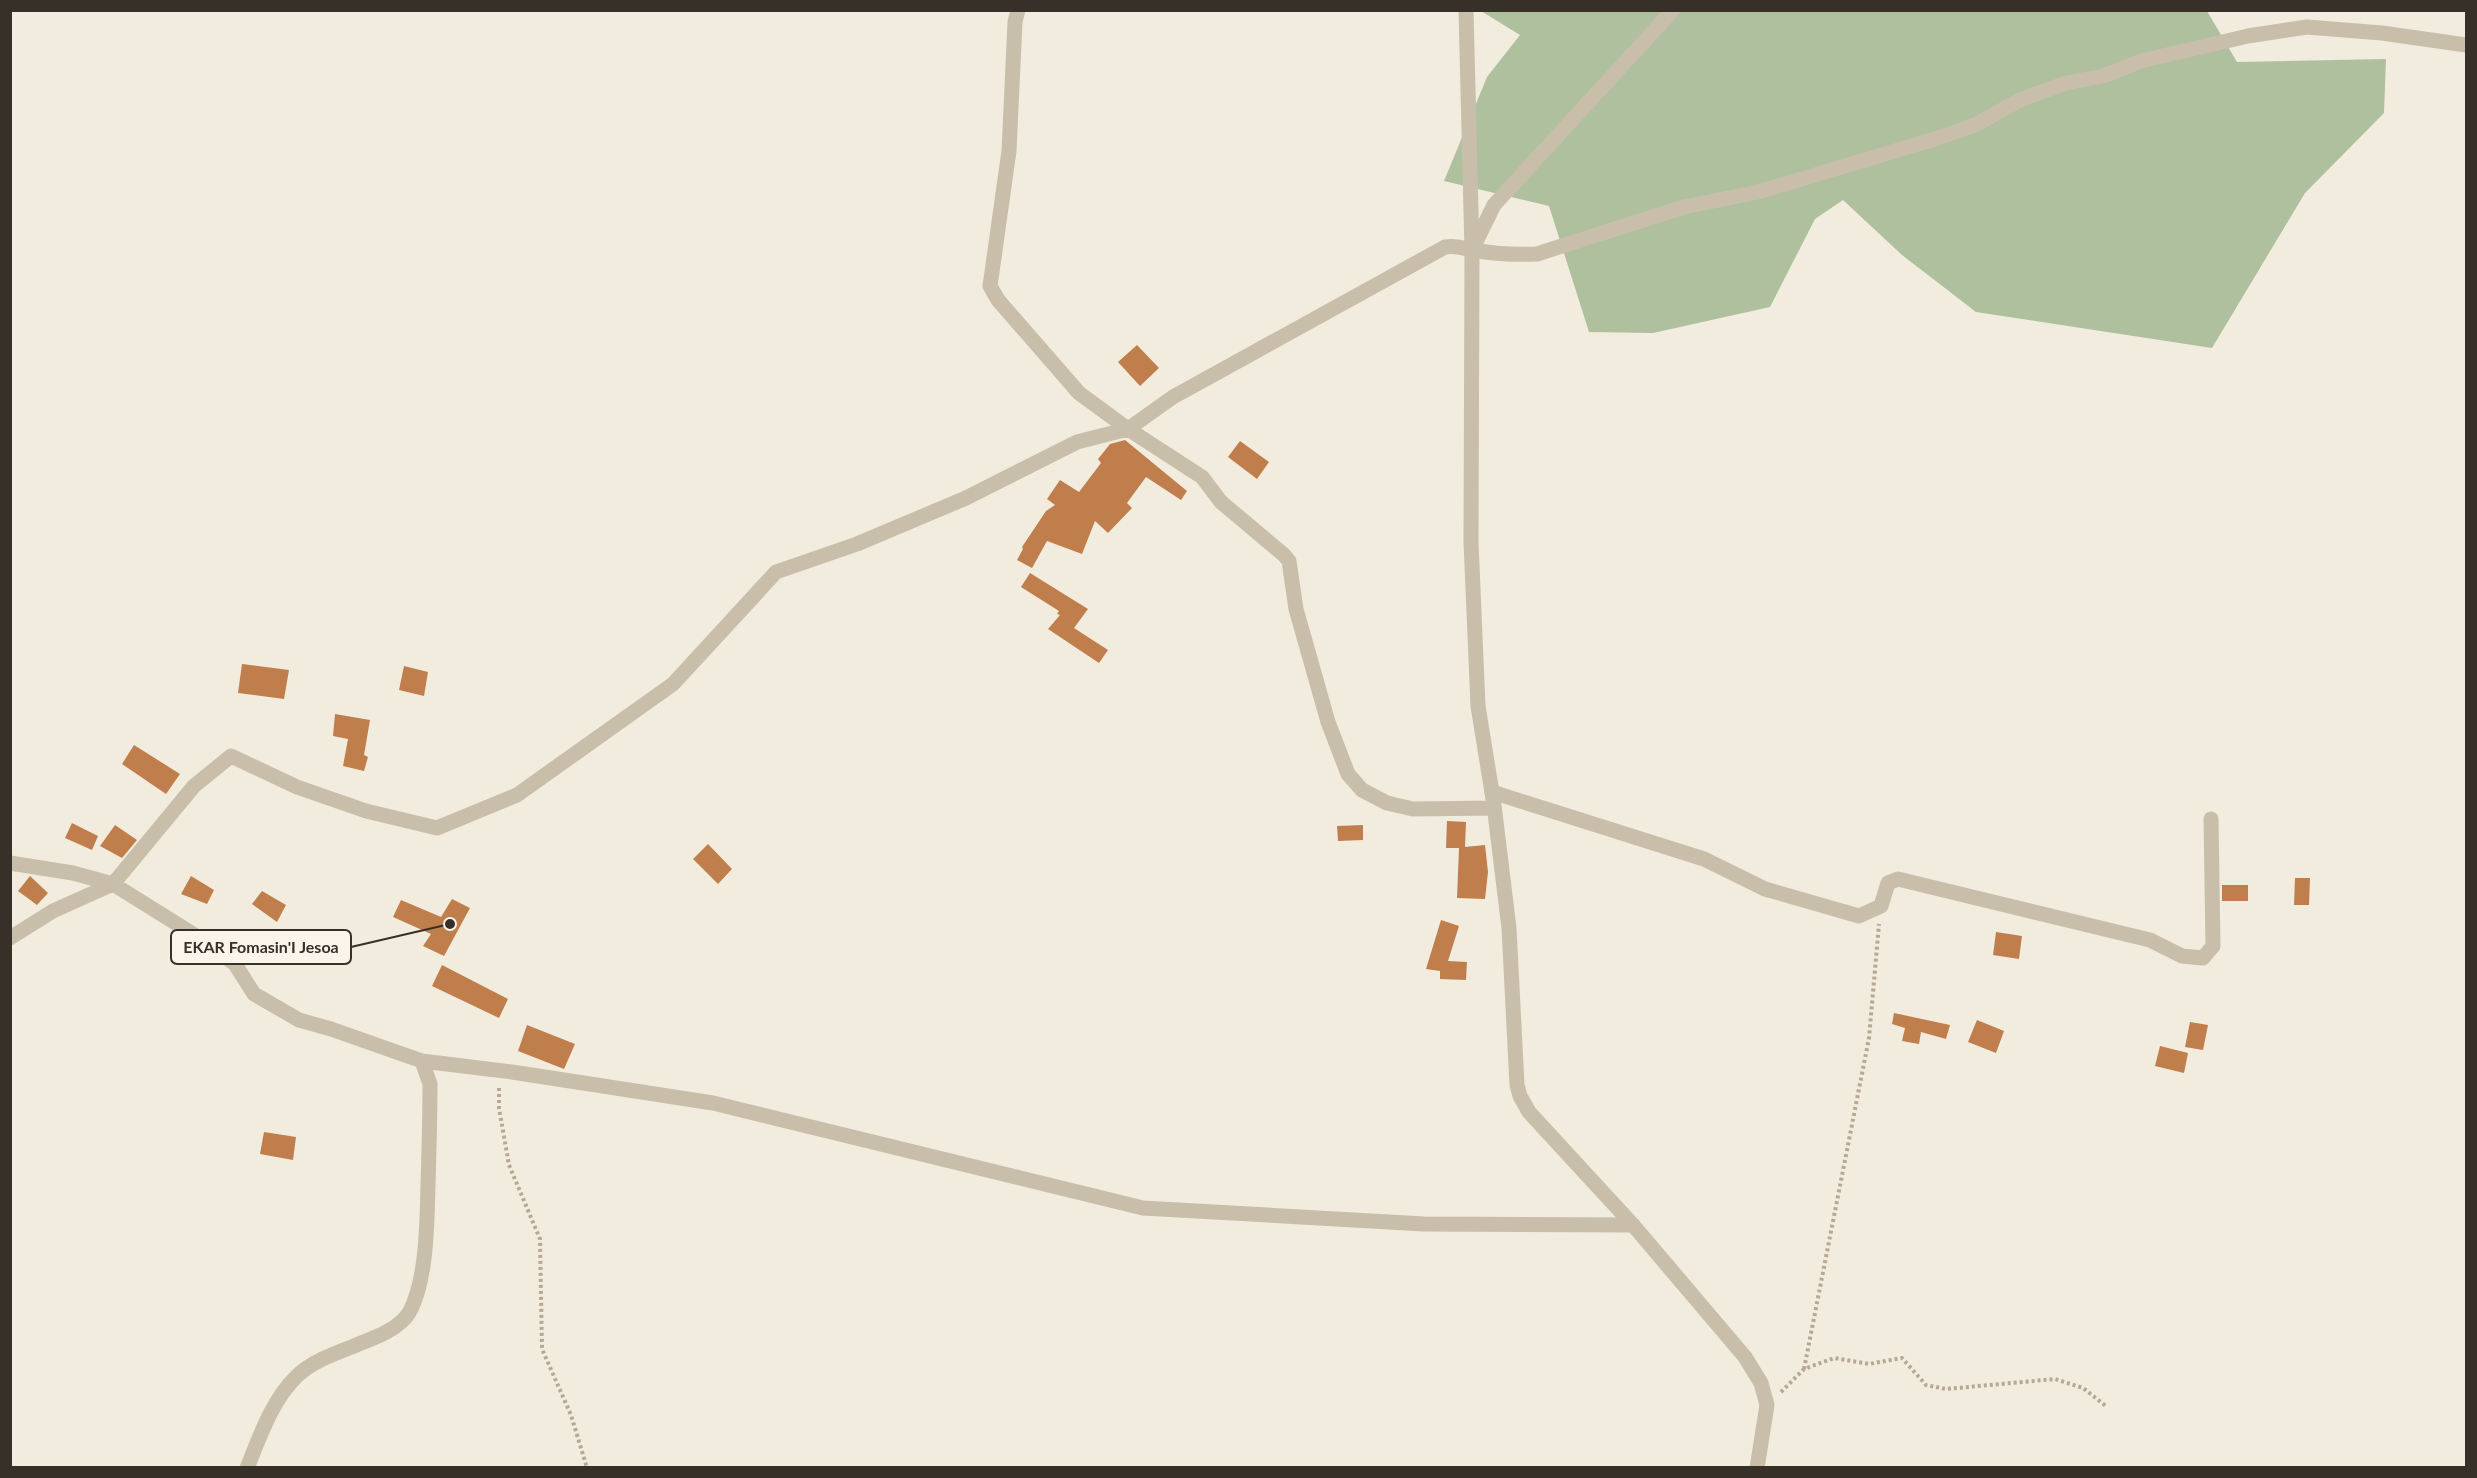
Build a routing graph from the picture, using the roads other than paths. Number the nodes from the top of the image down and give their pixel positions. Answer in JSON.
{"nodes":[{"id":1,"x":1018,"y":10,"type":"edge"},
{"id":2,"x":1466,"y":10,"type":"edge"},
{"id":3,"x":1673,"y":10,"type":"edge"},
{"id":4,"x":2466,"y":45,"type":"edge"},
{"id":5,"x":1472,"y":250,"type":"junction"},
{"id":6,"x":1128,"y":429,"type":"junction"},
{"id":7,"x":1492,"y":792,"type":"junction"},
{"id":8,"x":1494,"y":808,"type":"junction"},
{"id":9,"x":2211,"y":819,"type":"dead end"},
{"id":10,"x":10,"y":863,"type":"edge"},
{"id":11,"x":113,"y":884,"type":"junction"},
{"id":12,"x":10,"y":938,"type":"edge"},
{"id":13,"x":422,"y":1061,"type":"junction"},
{"id":14,"x":1633,"y":1225,"type":"junction"},
{"id":15,"x":246,"y":1467,"type":"edge"},
{"id":16,"x":1757,"y":1467,"type":"edge"}],
"edges":[{"from":1,"to":6,"type":"street"},
{"from":2,"to":5,"type":"street"},
{"from":3,"to":5,"type":"street"},
{"from":4,"to":5,"type":"street"},
{"from":5,"to":6,"type":"street"},
{"from":5,"to":7,"type":"street"},
{"from":6,"to":8,"type":"street"},
{"from":6,"to":11,"type":"street"},
{"from":7,"to":8,"type":"street"},
{"from":7,"to":9,"type":"street"},
{"from":8,"to":14,"type":"street"},
{"from":10,"to":11,"type":"street"},
{"from":11,"to":12,"type":"street"},
{"from":11,"to":13,"type":"street"},
{"from":13,"to":14,"type":"street"},
{"from":13,"to":15,"type":"street"},
{"from":14,"to":16,"type":"street"}]}
